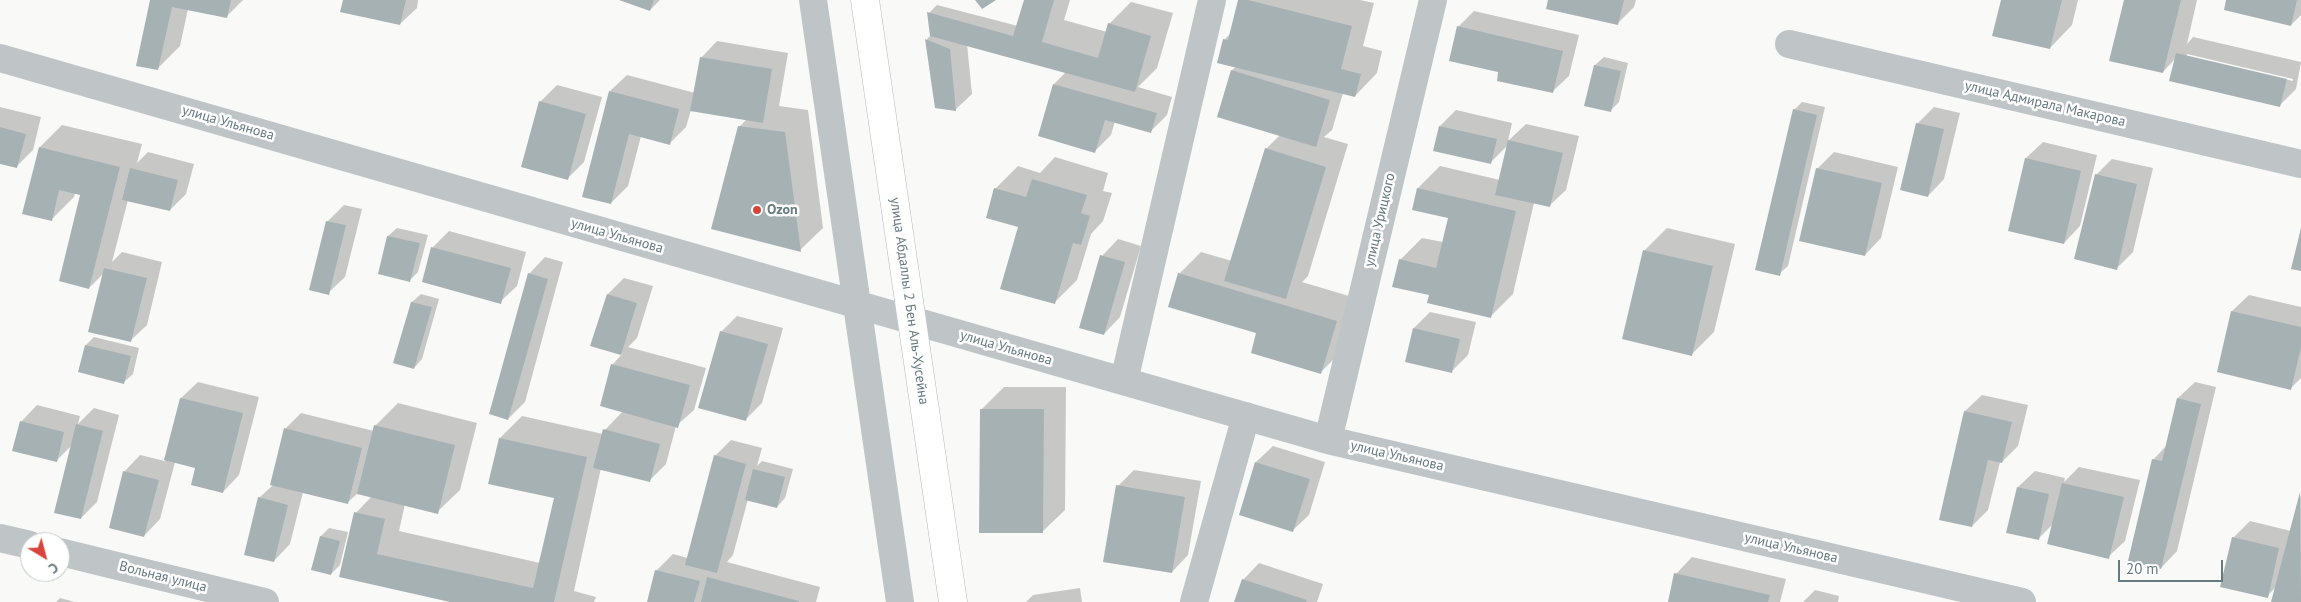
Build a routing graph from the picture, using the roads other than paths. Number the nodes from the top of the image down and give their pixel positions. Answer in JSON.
{"nodes":[{"id":1,"x":814,"y":0,"type":"edge"},
{"id":2,"x":865,"y":0,"type":"edge"},
{"id":3,"x":1212,"y":0,"type":"edge"},
{"id":4,"x":1433,"y":0,"type":"edge"},
{"id":5,"x":1789,"y":44,"type":"dead end"},
{"id":6,"x":0,"y":58,"type":"edge"},
{"id":7,"x":2301,"y":164,"type":"edge"},
{"id":8,"x":859,"y":306,"type":"junction"},
{"id":9,"x":912,"y":322,"type":"junction"},
{"id":10,"x":1124,"y":382,"type":"junction"},
{"id":11,"x":1246,"y":416,"type":"junction"},
{"id":12,"x":1328,"y":440,"type":"junction"},
{"id":13,"x":0,"y":538,"type":"edge"},
{"id":14,"x":20,"y":543,"type":"edge"},
{"id":15,"x":70,"y":554,"type":"edge"},
{"id":16,"x":265,"y":602,"type":"edge"},
{"id":17,"x":900,"y":602,"type":"edge"},
{"id":18,"x":954,"y":602,"type":"edge"},
{"id":19,"x":1194,"y":602,"type":"edge"},
{"id":20,"x":2022,"y":602,"type":"edge"}],
"edges":[{"from":1,"to":8,"type":"street"},
{"from":2,"to":9,"type":"main road","name":"улица Абдаллы 2 Бен Аль-Хусейна"},
{"from":3,"to":10,"type":"street"},
{"from":4,"to":12,"type":"street","name":"улица Урицкого"},
{"from":5,"to":7,"type":"street","name":"улица Адмирала Макарова"},
{"from":6,"to":8,"type":"street","name":"улица Ульянова"},
{"from":8,"to":9,"type":"street","name":"улица Ульянова"},
{"from":8,"to":17,"type":"street"},
{"from":9,"to":10,"type":"street","name":"улица Ульянова"},
{"from":9,"to":18,"type":"main road","name":"улица Абдаллы 2 Бен Аль-Хусейна"},
{"from":10,"to":11,"type":"street","name":"улица Ульянова"},
{"from":11,"to":12,"type":"street","name":"улица Ульянова"},
{"from":11,"to":19,"type":"street"},
{"from":12,"to":20,"type":"street","name":"улица Ульянова"},
{"from":13,"to":14,"type":"street"},
{"from":15,"to":16,"type":"street","name":"Вольная улица"}]}
